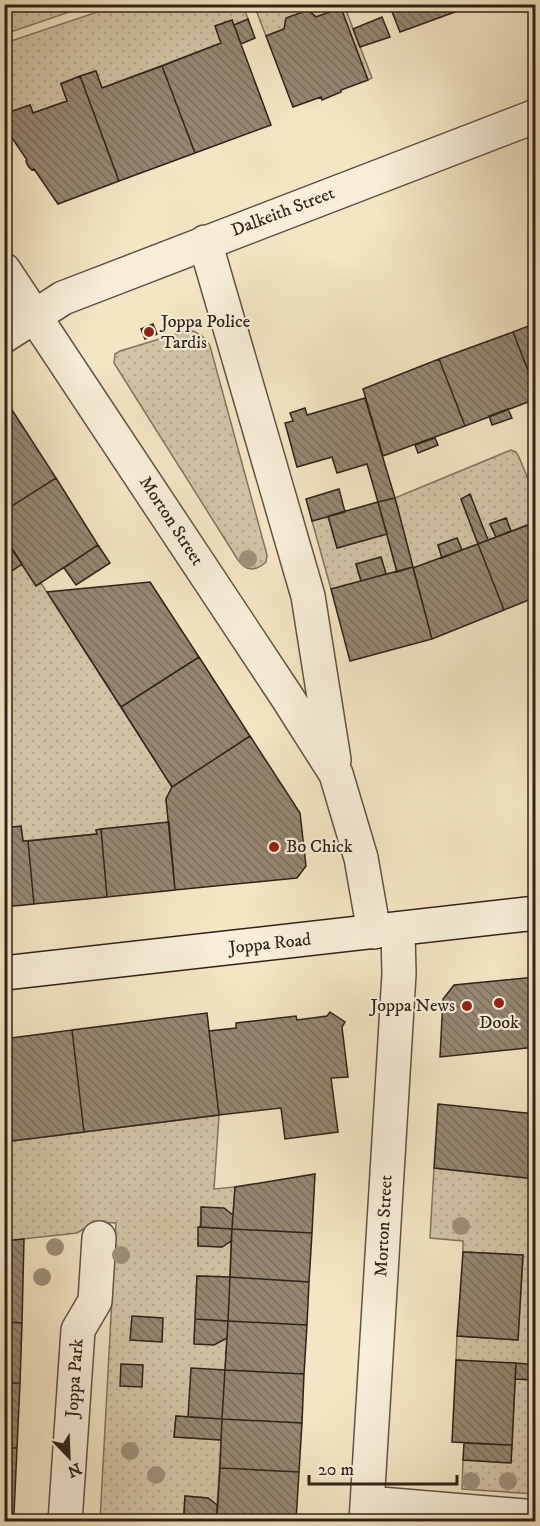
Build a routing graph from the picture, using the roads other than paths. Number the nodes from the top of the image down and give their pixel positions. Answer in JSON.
{"nodes":[{"id":1,"x":536,"y":116,"type":"edge"},
{"id":2,"x":205,"y":242,"type":"junction"},
{"id":3,"x":4,"y":270,"type":"edge"},
{"id":4,"x":35,"y":316,"type":"junction"},
{"id":5,"x":4,"y":336,"type":"edge"},
{"id":6,"x":336,"y":774,"type":"junction"},
{"id":7,"x":536,"y":914,"type":"edge"},
{"id":8,"x":386,"y":931,"type":"junction"},
{"id":9,"x":4,"y":973,"type":"edge"},
{"id":10,"x":99,"y":1238,"type":"dead end"},
{"id":11,"x":367,"y":1512,"type":"edge"},
{"id":12,"x":536,"y":1517,"type":"edge"},
{"id":13,"x":65,"y":1521,"type":"edge"}],
"edges":[{"from":1,"to":2,"type":"street","name":"Dalkeith Street"},
{"from":2,"to":4,"type":"street","name":"Dalkeith Street"},
{"from":2,"to":6,"type":"street","name":"Morton Street"},
{"from":3,"to":4,"type":"street","name":"Morton Street"},
{"from":4,"to":5,"type":"street","name":"Dalkeith Street"},
{"from":4,"to":6,"type":"street","name":"Morton Street"},
{"from":6,"to":8,"type":"street","name":"Morton Street"},
{"from":7,"to":8,"type":"street","name":"Joppa Road"},
{"from":8,"to":9,"type":"street","name":"Joppa Road"},
{"from":8,"to":11,"type":"street","name":"Morton Street"},
{"from":10,"to":13,"type":"street","name":"Joppa Park"},
{"from":11,"to":12,"type":"street"}]}
